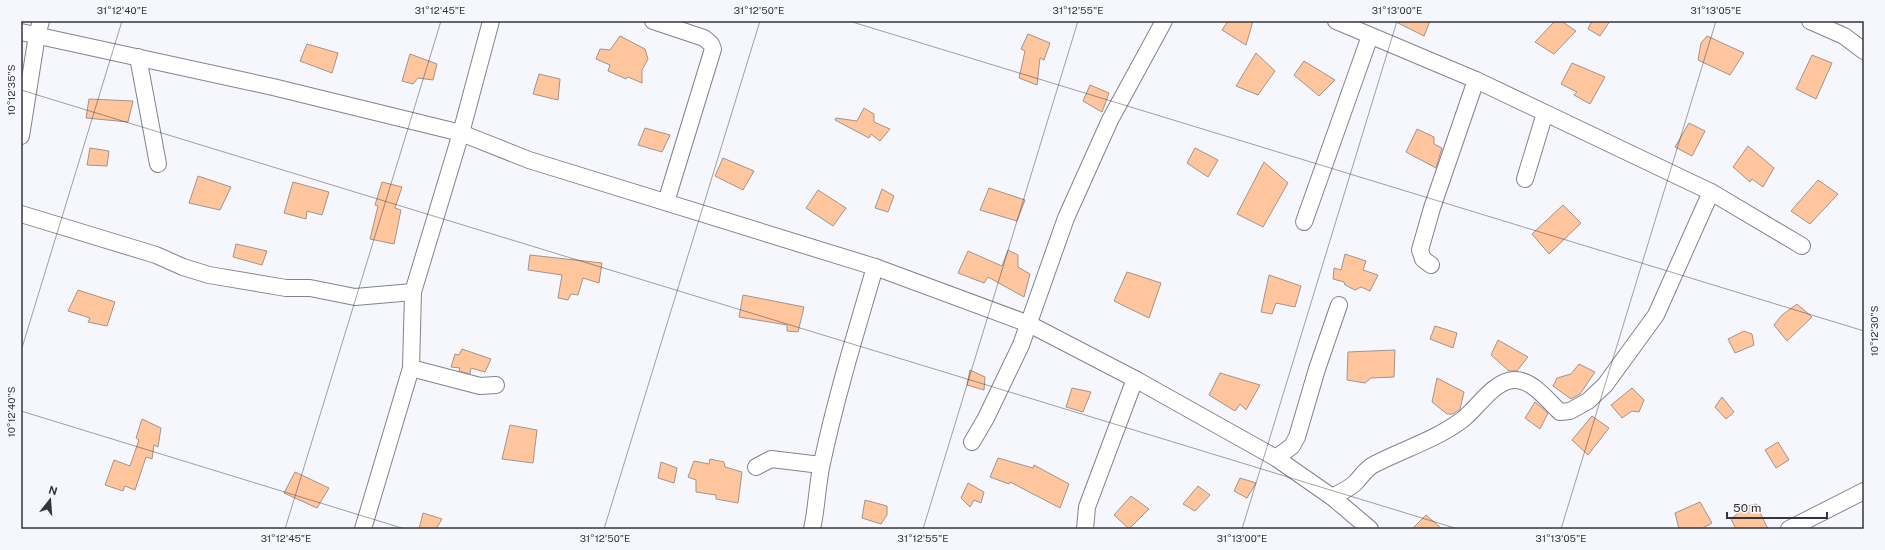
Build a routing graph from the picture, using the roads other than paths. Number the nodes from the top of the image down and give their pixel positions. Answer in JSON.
{"nodes":[{"id":1,"x":491,"y":21,"type":"edge"},
{"id":2,"x":653,"y":21,"type":"edge"},
{"id":3,"x":1164,"y":21,"type":"edge"},
{"id":4,"x":1336,"y":21,"type":"edge"},
{"id":5,"x":1810,"y":21,"type":"edge"},
{"id":6,"x":39,"y":28,"type":"edge"},
{"id":7,"x":21,"y":32,"type":"edge"},
{"id":8,"x":1370,"y":36,"type":"junction"},
{"id":9,"x":1864,"y":51,"type":"edge"},
{"id":10,"x":138,"y":57,"type":"junction"},
{"id":11,"x":1476,"y":80,"type":"junction"},
{"id":12,"x":1545,"y":113,"type":"junction"},
{"id":13,"x":461,"y":134,"type":"junction"},
{"id":14,"x":21,"y":136,"type":"edge"},
{"id":15,"x":158,"y":164,"type":"dead end"},
{"id":16,"x":1525,"y":179,"type":"dead end"},
{"id":17,"x":1711,"y":192,"type":"junction"},
{"id":18,"x":666,"y":202,"type":"junction"},
{"id":19,"x":21,"y":214,"type":"edge"},
{"id":20,"x":1304,"y":222,"type":"dead end"},
{"id":21,"x":1802,"y":246,"type":"dead end"},
{"id":22,"x":1431,"y":265,"type":"dead end"},
{"id":23,"x":875,"y":267,"type":"junction"},
{"id":24,"x":413,"y":292,"type":"junction"},
{"id":25,"x":1339,"y":305,"type":"dead end"},
{"id":26,"x":1029,"y":324,"type":"junction"},
{"id":27,"x":411,"y":368,"type":"junction"},
{"id":28,"x":1135,"y":379,"type":"junction"},
{"id":29,"x":496,"y":385,"type":"dead end"},
{"id":30,"x":972,"y":442,"type":"dead end"},
{"id":31,"x":1276,"y":458,"type":"junction"},
{"id":32,"x":822,"y":465,"type":"junction"},
{"id":33,"x":756,"y":467,"type":"dead end"},
{"id":34,"x":1864,"y":491,"type":"edge"},
{"id":35,"x":1332,"y":497,"type":"junction"},
{"id":36,"x":363,"y":529,"type":"edge"},
{"id":37,"x":812,"y":529,"type":"edge"},
{"id":38,"x":1085,"y":529,"type":"edge"},
{"id":39,"x":1370,"y":529,"type":"edge"},
{"id":40,"x":1789,"y":529,"type":"edge"}],
"edges":[{"from":1,"to":13,"type":"street"},
{"from":2,"to":18,"type":"street"},
{"from":3,"to":26,"type":"street"},
{"from":4,"to":8,"type":"street"},
{"from":5,"to":9,"type":"street"},
{"from":6,"to":7,"type":"street"},
{"from":6,"to":10,"type":"street"},
{"from":6,"to":14,"type":"street"},
{"from":8,"to":11,"type":"street"},
{"from":8,"to":20,"type":"street"},
{"from":10,"to":13,"type":"street"},
{"from":10,"to":15,"type":"street"},
{"from":11,"to":12,"type":"street"},
{"from":11,"to":22,"type":"street"},
{"from":12,"to":16,"type":"street"},
{"from":12,"to":17,"type":"street"},
{"from":13,"to":18,"type":"street"},
{"from":13,"to":24,"type":"street"},
{"from":17,"to":21,"type":"street"},
{"from":17,"to":35,"type":"street"},
{"from":18,"to":23,"type":"street"},
{"from":19,"to":24,"type":"street"},
{"from":23,"to":26,"type":"street"},
{"from":23,"to":32,"type":"street"},
{"from":24,"to":27,"type":"street"},
{"from":25,"to":31,"type":"street"},
{"from":26,"to":28,"type":"street"},
{"from":26,"to":30,"type":"street"},
{"from":27,"to":29,"type":"street"},
{"from":27,"to":36,"type":"street"},
{"from":28,"to":31,"type":"street"},
{"from":28,"to":38,"type":"street"},
{"from":31,"to":35,"type":"street"},
{"from":32,"to":33,"type":"street"},
{"from":32,"to":37,"type":"street"},
{"from":34,"to":40,"type":"street"},
{"from":35,"to":39,"type":"street"}]}
